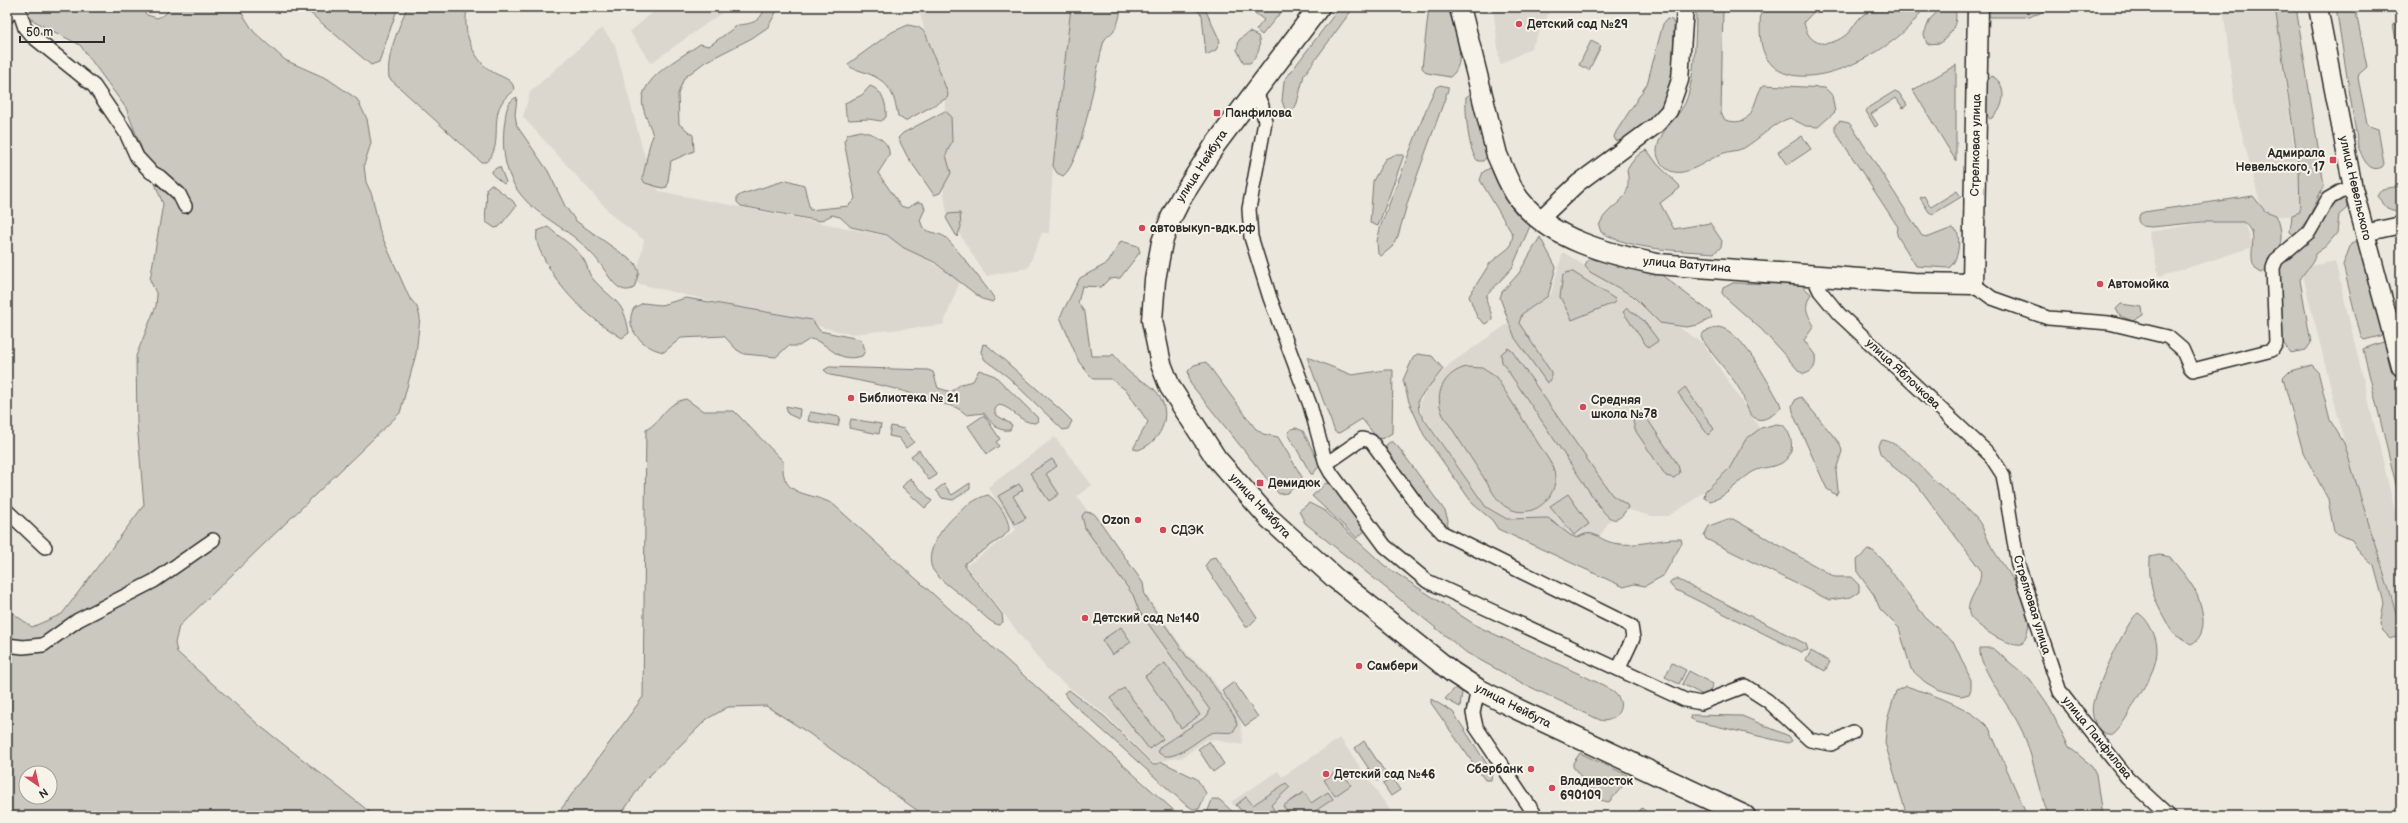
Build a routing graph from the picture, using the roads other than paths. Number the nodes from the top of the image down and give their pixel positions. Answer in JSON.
{"nodes":[{"id":1,"x":13,"y":7,"type":"edge"},
{"id":2,"x":18,"y":7,"type":"edge"},
{"id":3,"x":1319,"y":7,"type":"edge"},
{"id":4,"x":1460,"y":7,"type":"edge"},
{"id":5,"x":1685,"y":7,"type":"edge"},
{"id":6,"x":1978,"y":7,"type":"edge"},
{"id":7,"x":2318,"y":7,"type":"edge"},
{"id":8,"x":7,"y":17,"type":"edge"},
{"id":9,"x":1255,"y":90,"type":"junction"},
{"id":10,"x":2353,"y":188,"type":"junction"},
{"id":11,"x":185,"y":206,"type":"dead end"},
{"id":12,"x":1540,"y":219,"type":"junction"},
{"id":13,"x":2401,"y":225,"type":"edge"},
{"id":14,"x":2364,"y":233,"type":"junction"},
{"id":15,"x":1812,"y":274,"type":"junction"},
{"id":16,"x":1973,"y":284,"type":"junction"},
{"id":17,"x":2401,"y":366,"type":"edge"},
{"id":18,"x":1326,"y":464,"type":"junction"},
{"id":19,"x":2001,"y":470,"type":"joint"},
{"id":20,"x":7,"y":511,"type":"edge"},
{"id":21,"x":213,"y":540,"type":"dead end"},
{"id":22,"x":45,"y":547,"type":"dead end"},
{"id":23,"x":7,"y":645,"type":"edge"},
{"id":24,"x":1619,"y":668,"type":"junction"},
{"id":25,"x":1478,"y":689,"type":"junction"},
{"id":26,"x":2060,"y":692,"type":"joint"},
{"id":27,"x":1854,"y":732,"type":"dead end"},
{"id":28,"x":1536,"y":816,"type":"edge"},
{"id":29,"x":1745,"y":816,"type":"edge"},
{"id":30,"x":2169,"y":816,"type":"edge"}],
"edges":[{"from":1,"to":8,"type":"street"},
{"from":2,"to":11,"type":"street"},
{"from":3,"to":9,"type":"main road","name":"улица Нейбута"},
{"from":4,"to":12,"type":"main road"},
{"from":5,"to":12,"type":"street"},
{"from":6,"to":16,"type":"main road","name":"Стрелковая улица"},
{"from":7,"to":10,"type":"main road","name":"улица Невельского"},
{"from":9,"to":18,"type":"street"},
{"from":9,"to":25,"type":"main road","name":"улица Нейбута"},
{"from":10,"to":14,"type":"main road","name":"улица Невельского"},
{"from":10,"to":16,"type":"street"},
{"from":12,"to":15,"type":"main road","name":"улица Ватутина"},
{"from":13,"to":14,"type":"street"},
{"from":14,"to":17,"type":"main road","name":"улица Невельского"},
{"from":15,"to":16,"type":"main road","name":"улица Ватутина"},
{"from":15,"to":19,"type":"street","name":"улица Яблочкова"},
{"from":18,"to":24,"type":"street"},
{"from":18,"to":24,"type":"street"},
{"from":19,"to":26,"type":"street","name":"Стрелковая улица"},
{"from":20,"to":22,"type":"street"},
{"from":21,"to":23,"type":"street"},
{"from":24,"to":27,"type":"street"},
{"from":25,"to":28,"type":"street"},
{"from":25,"to":29,"type":"main road","name":"улица Нейбута"},
{"from":26,"to":30,"type":"street","name":"улица Панфилова"}]}
